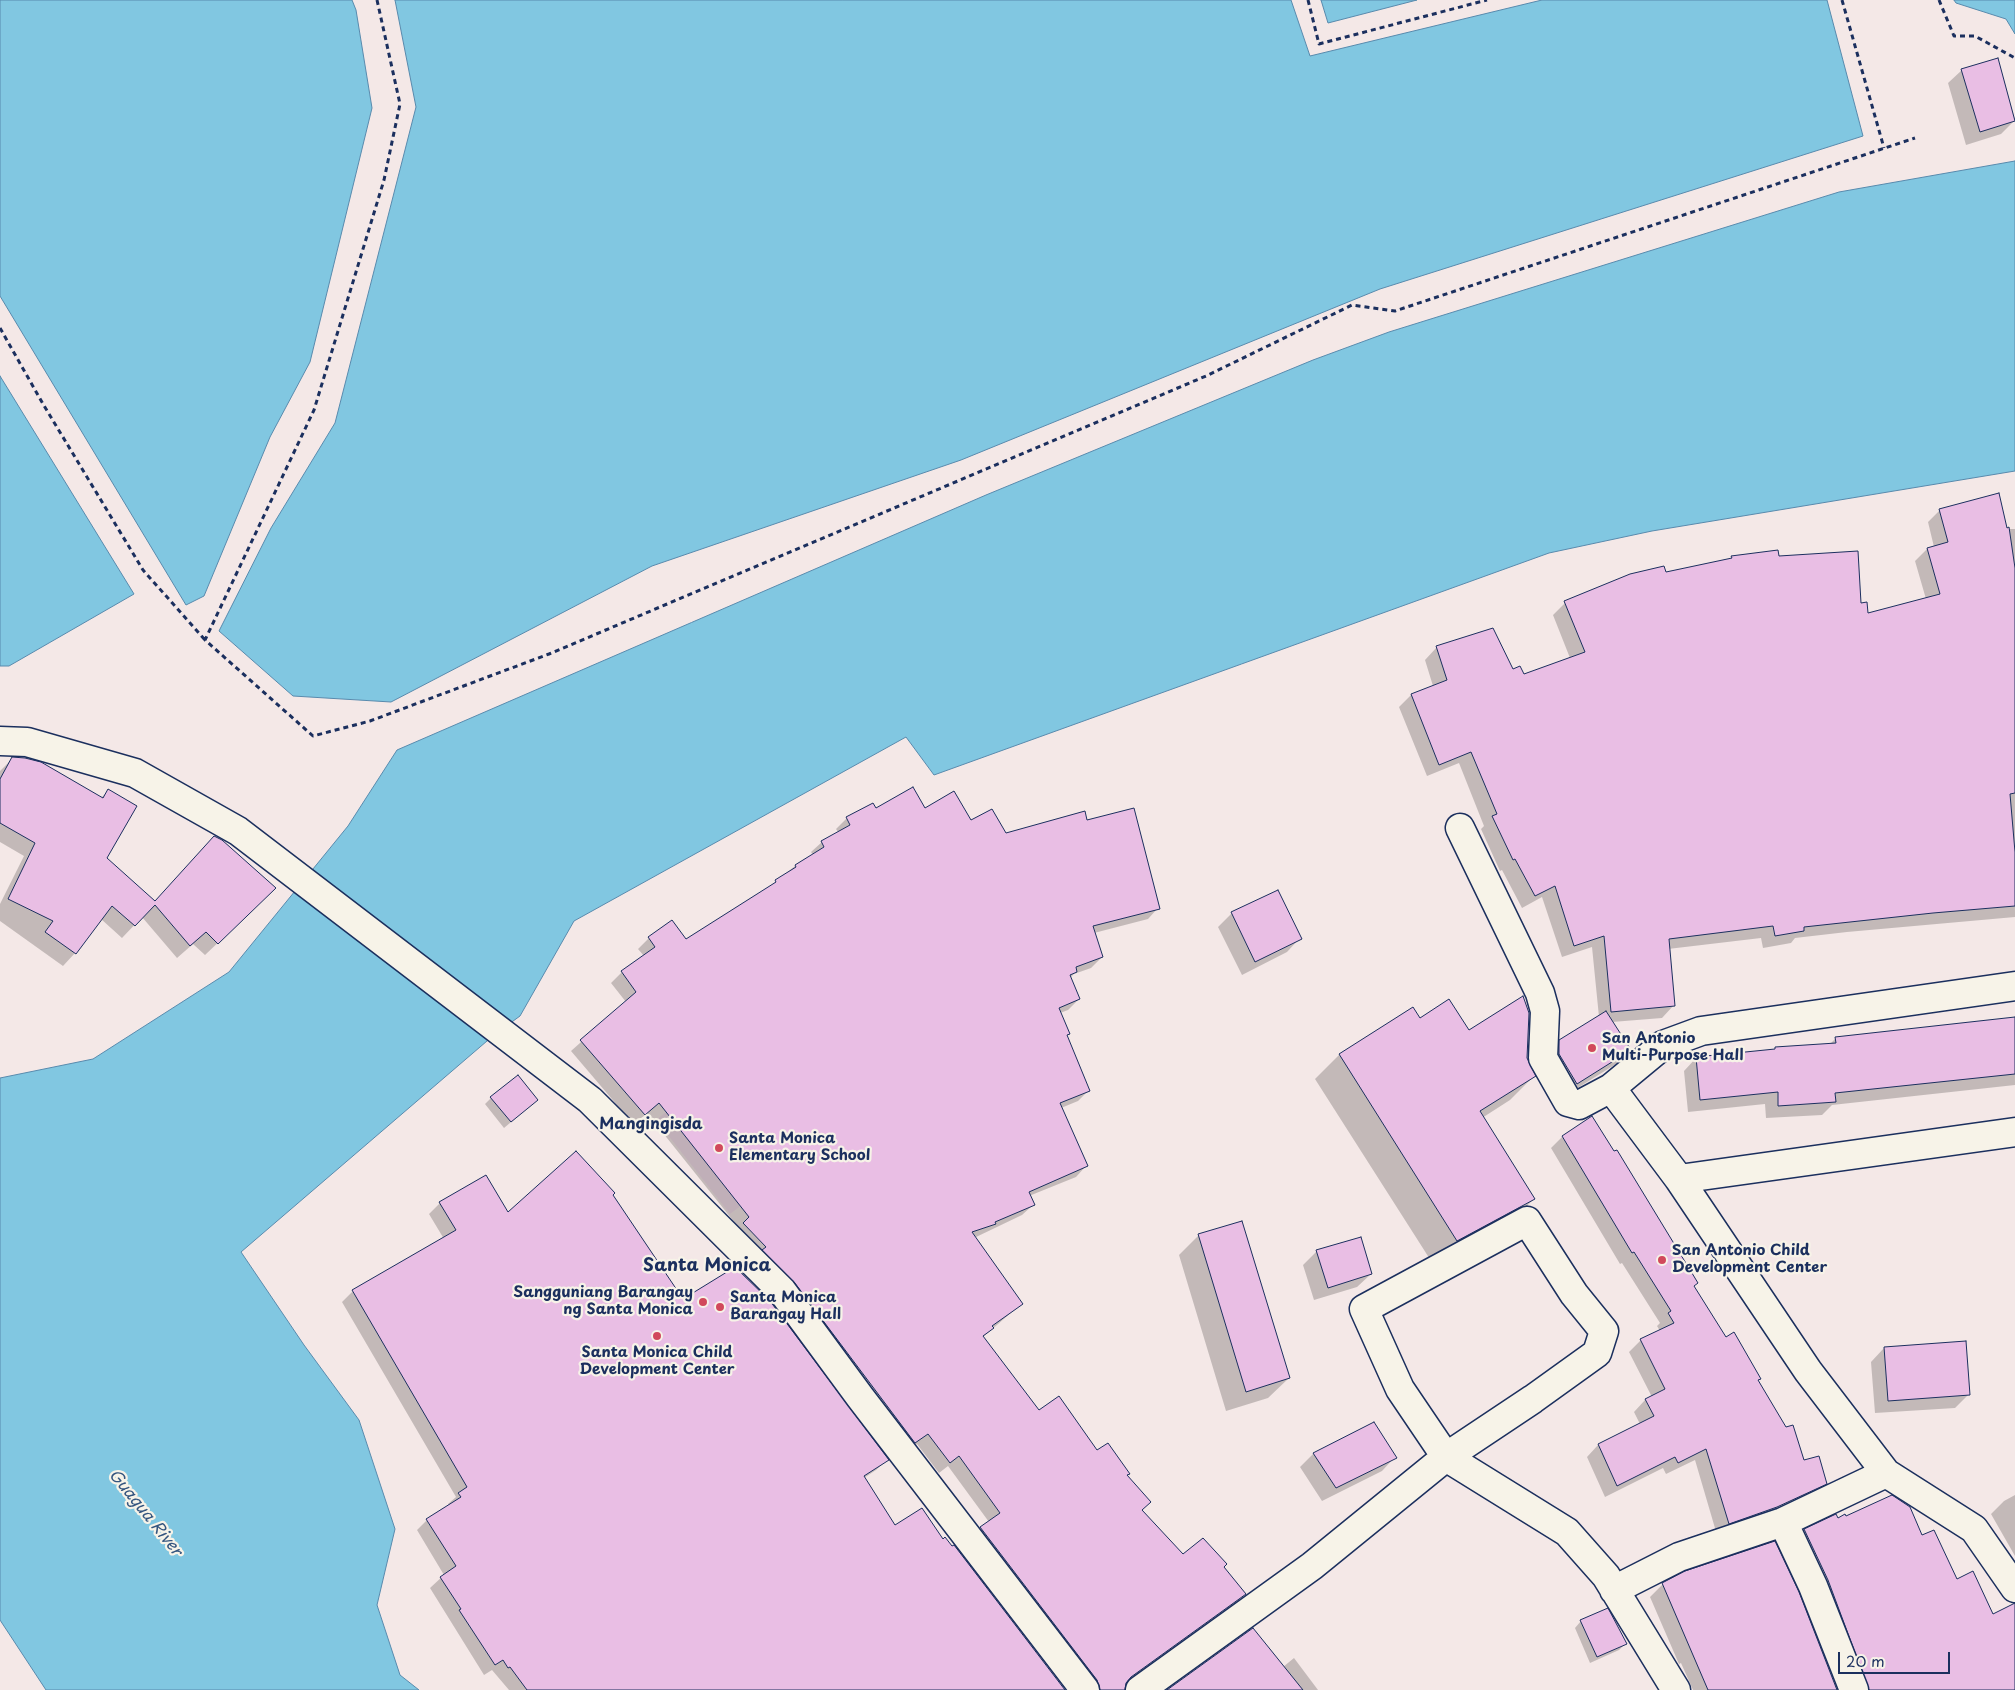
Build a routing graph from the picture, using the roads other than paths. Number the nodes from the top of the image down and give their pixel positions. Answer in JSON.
{"nodes":[{"id":1,"x":0,"y":741,"type":"edge"},
{"id":2,"x":1460,"y":828,"type":"dead end"},
{"id":3,"x":2015,"y":986,"type":"edge"},
{"id":4,"x":1611,"y":1088,"type":"junction"},
{"id":5,"x":2015,"y":1132,"type":"edge"},
{"id":6,"x":1679,"y":1179,"type":"junction"},
{"id":7,"x":1446,"y":1457,"type":"junction"},
{"id":8,"x":1886,"y":1473,"type":"junction"},
{"id":9,"x":1783,"y":1522,"type":"junction"},
{"id":10,"x":1610,"y":1583,"type":"junction"},
{"id":11,"x":2015,"y":1588,"type":"edge"},
{"id":12,"x":1086,"y":1690,"type":"edge"},
{"id":13,"x":1140,"y":1690,"type":"edge"},
{"id":14,"x":1676,"y":1690,"type":"edge"},
{"id":15,"x":1854,"y":1690,"type":"edge"}],
"edges":[{"from":1,"to":12,"type":"street"},
{"from":2,"to":4,"type":"street"},
{"from":3,"to":4,"type":"street"},
{"from":4,"to":6,"type":"street"},
{"from":5,"to":6,"type":"street"},
{"from":6,"to":8,"type":"street"},
{"from":7,"to":7,"type":"street"},
{"from":7,"to":10,"type":"street"},
{"from":7,"to":13,"type":"street"},
{"from":8,"to":9,"type":"street"},
{"from":8,"to":11,"type":"street"},
{"from":9,"to":10,"type":"street"},
{"from":9,"to":15,"type":"street"},
{"from":10,"to":14,"type":"street"}]}
